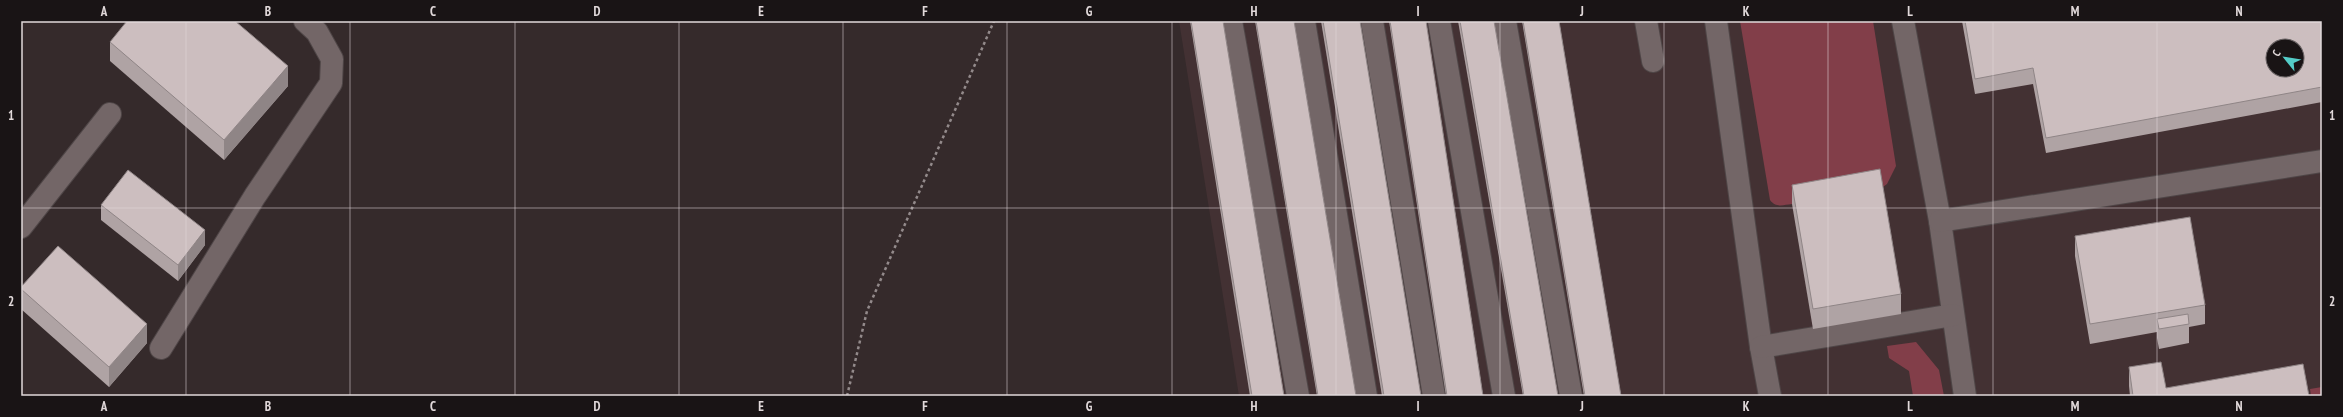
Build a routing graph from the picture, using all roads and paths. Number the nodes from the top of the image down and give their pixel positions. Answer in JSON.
{"nodes":[{"id":1,"x":305,"y":21,"type":"edge"},
{"id":2,"x":994,"y":21,"type":"edge"},
{"id":3,"x":1231,"y":21,"type":"edge"},
{"id":4,"x":1304,"y":21,"type":"edge"},
{"id":5,"x":1372,"y":21,"type":"edge"},
{"id":6,"x":1439,"y":21,"type":"edge"},
{"id":7,"x":1505,"y":21,"type":"edge"},
{"id":8,"x":1646,"y":21,"type":"edge"},
{"id":9,"x":1716,"y":21,"type":"edge"},
{"id":10,"x":1903,"y":21,"type":"edge"},
{"id":11,"x":1653,"y":61,"type":"dead end"},
{"id":12,"x":110,"y":114,"type":"dead end"},
{"id":13,"x":2322,"y":163,"type":"edge"},
{"id":14,"x":1940,"y":221,"type":"junction"},
{"id":15,"x":21,"y":227,"type":"edge"},
{"id":16,"x":1953,"y":315,"type":"junction"},
{"id":17,"x":1761,"y":347,"type":"junction"},
{"id":18,"x":161,"y":348,"type":"dead end"},
{"id":19,"x":847,"y":396,"type":"edge"},
{"id":20,"x":1298,"y":396,"type":"edge"},
{"id":21,"x":1366,"y":396,"type":"edge"},
{"id":22,"x":1434,"y":396,"type":"edge"},
{"id":23,"x":1504,"y":396,"type":"edge"},
{"id":24,"x":1571,"y":396,"type":"edge"},
{"id":25,"x":1770,"y":396,"type":"edge"},
{"id":26,"x":1965,"y":396,"type":"edge"}],
"edges":[{"from":1,"to":18,"type":"lane"},
{"from":2,"to":19,"type":"path"},
{"from":3,"to":20,"type":"lane"},
{"from":4,"to":21,"type":"lane"},
{"from":5,"to":22,"type":"lane"},
{"from":6,"to":23,"type":"lane"},
{"from":7,"to":24,"type":"lane"},
{"from":8,"to":11,"type":"lane"},
{"from":9,"to":17,"type":"lane"},
{"from":10,"to":14,"type":"lane"},
{"from":12,"to":15,"type":"lane"},
{"from":13,"to":14,"type":"lane"},
{"from":14,"to":16,"type":"lane"},
{"from":16,"to":17,"type":"lane"},
{"from":16,"to":26,"type":"lane"},
{"from":17,"to":25,"type":"lane"}]}
